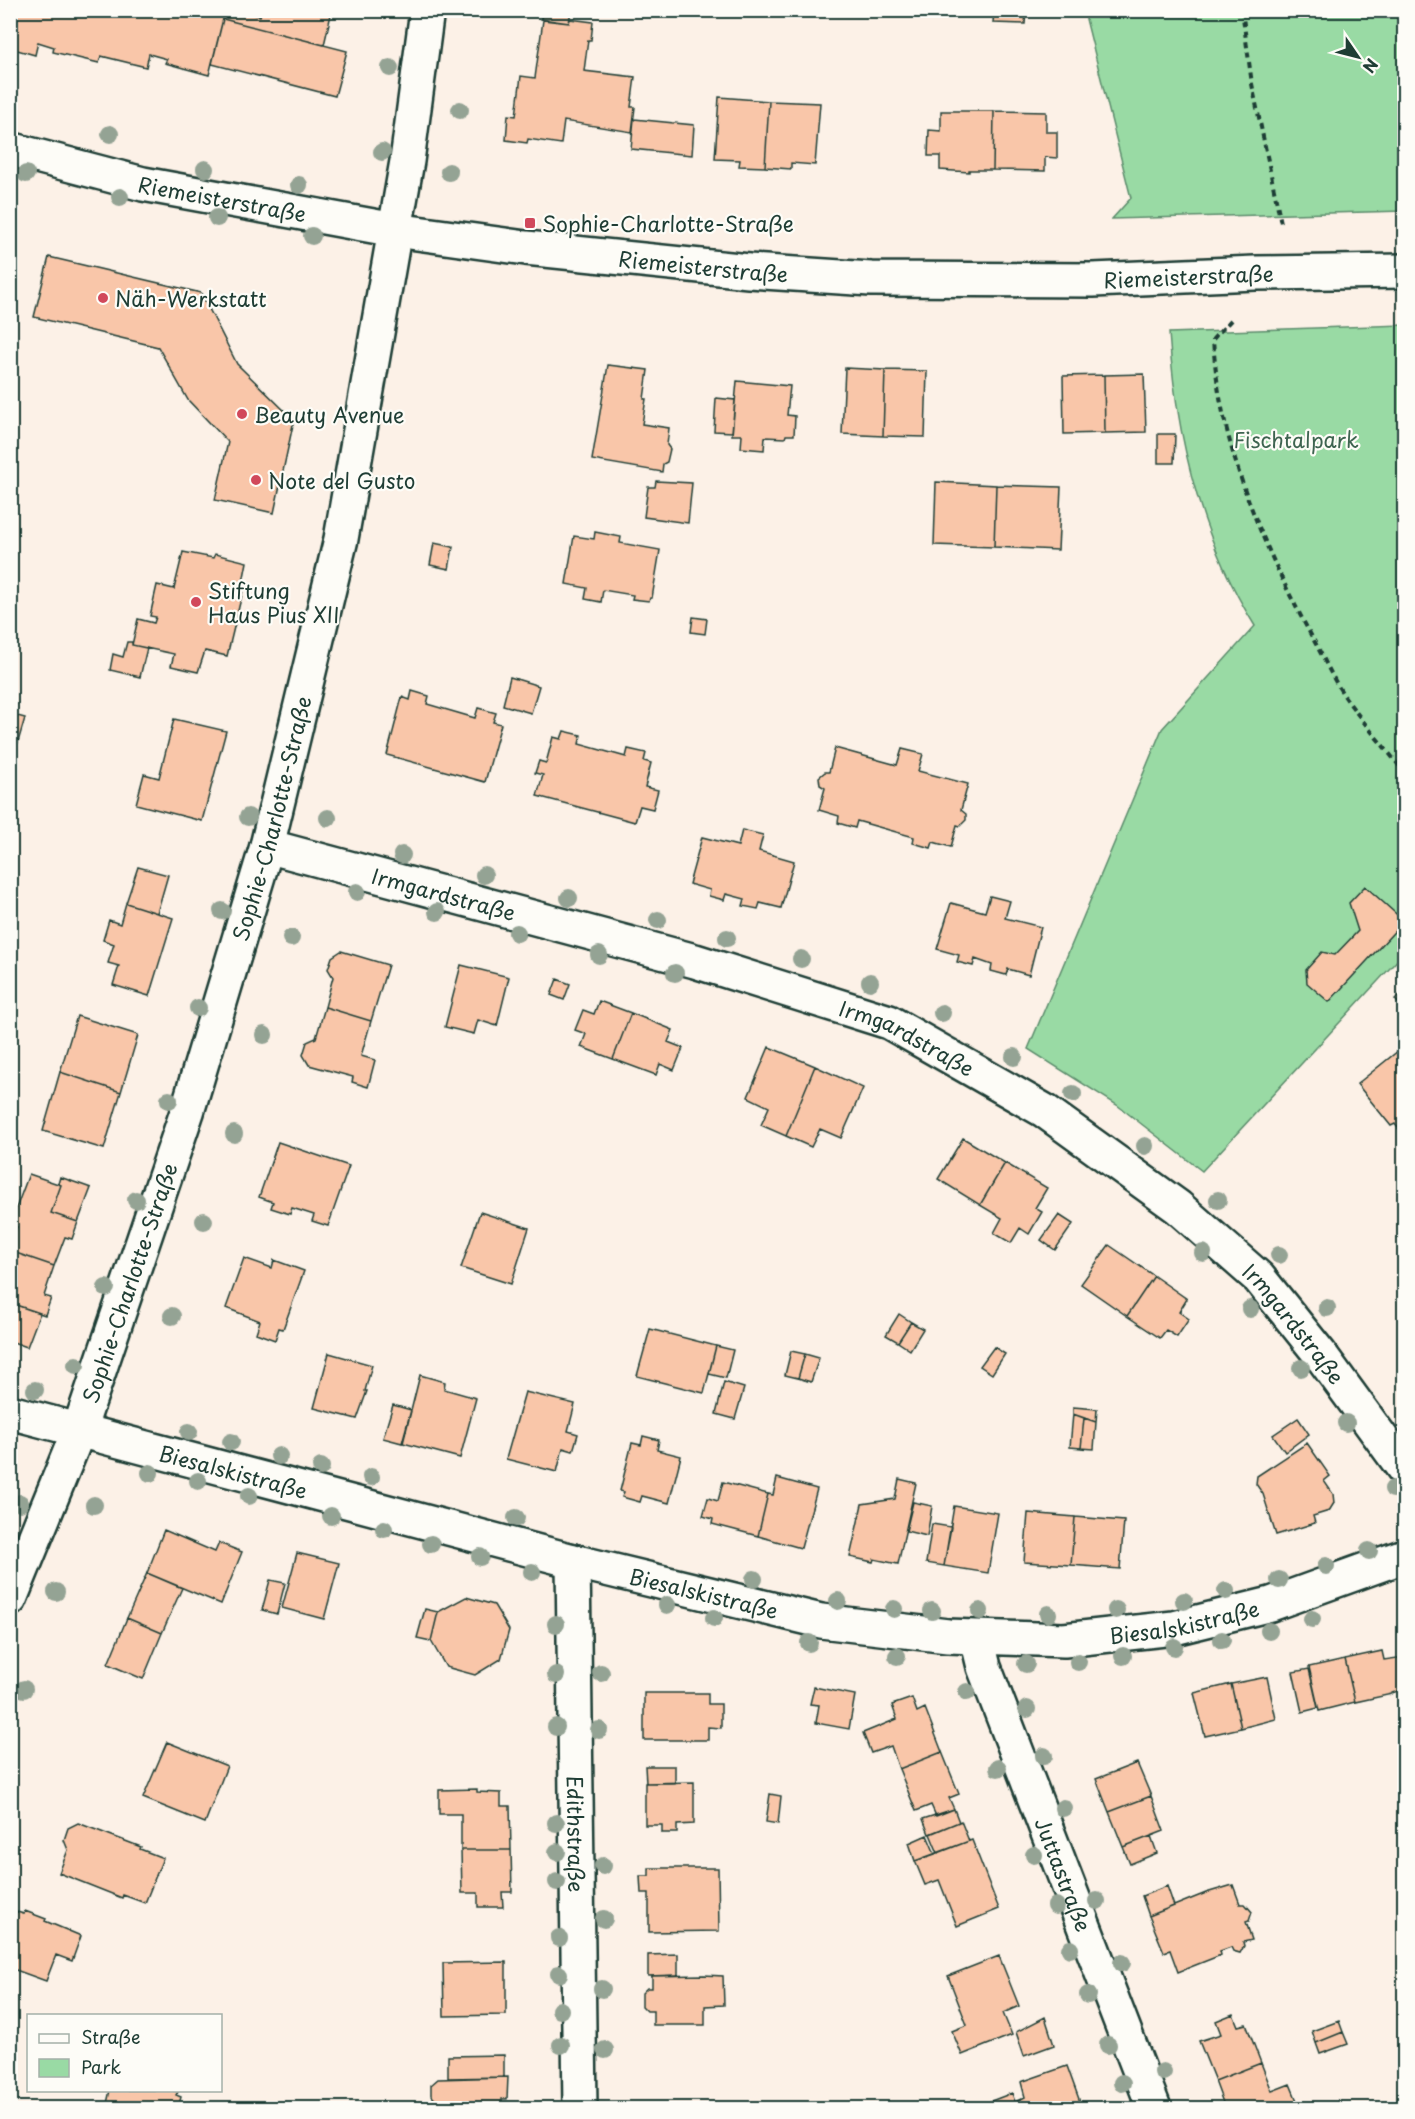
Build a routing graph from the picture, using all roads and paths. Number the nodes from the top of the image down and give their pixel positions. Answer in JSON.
{"nodes":[{"id":1,"x":427,"y":10,"type":"edge"},
{"id":2,"x":1242,"y":10,"type":"edge"},
{"id":3,"x":1400,"y":10,"type":"edge"},
{"id":4,"x":1404,"y":27,"type":"edge"},
{"id":5,"x":10,"y":149,"type":"edge"},
{"id":6,"x":1281,"y":223,"type":"dead end"},
{"id":7,"x":395,"y":230,"type":"junction"},
{"id":8,"x":1404,"y":271,"type":"edge"},
{"id":9,"x":1231,"y":320,"type":"dead end"},
{"id":10,"x":1404,"y":772,"type":"edge"},
{"id":11,"x":267,"y":846,"type":"junction"},
{"id":12,"x":10,"y":1412,"type":"edge"},
{"id":13,"x":79,"y":1430,"type":"junction"},
{"id":14,"x":1404,"y":1469,"type":"edge"},
{"id":15,"x":1404,"y":1556,"type":"edge"},
{"id":16,"x":573,"y":1561,"type":"junction"},
{"id":17,"x":10,"y":1599,"type":"edge"},
{"id":18,"x":977,"y":1638,"type":"junction"},
{"id":19,"x":580,"y":2109,"type":"edge"},
{"id":20,"x":1154,"y":2109,"type":"edge"}],
"edges":[{"from":1,"to":7,"type":"street","name":"Sophie-Charlotte-Straße"},
{"from":2,"to":6,"type":"path"},
{"from":3,"to":4,"type":"path"},
{"from":5,"to":7,"type":"street","name":"Riemeisterstraße"},
{"from":7,"to":8,"type":"street","name":"Riemeisterstraße"},
{"from":7,"to":11,"type":"street","name":"Sophie-Charlotte-Straße"},
{"from":9,"to":10,"type":"path"},
{"from":11,"to":13,"type":"street","name":"Sophie-Charlotte-Straße"},
{"from":11,"to":14,"type":"street","name":"Irmgardstraße"},
{"from":12,"to":13,"type":"street","name":"Biesalskistraße"},
{"from":13,"to":16,"type":"street","name":"Biesalskistraße"},
{"from":13,"to":17,"type":"street","name":"Sophie-Charlotte-Straße"},
{"from":15,"to":18,"type":"street","name":"Biesalskistraße"},
{"from":16,"to":18,"type":"street","name":"Biesalskistraße"},
{"from":16,"to":19,"type":"street","name":"Edithstraße"},
{"from":18,"to":20,"type":"street","name":"Juttastraße"}]}
